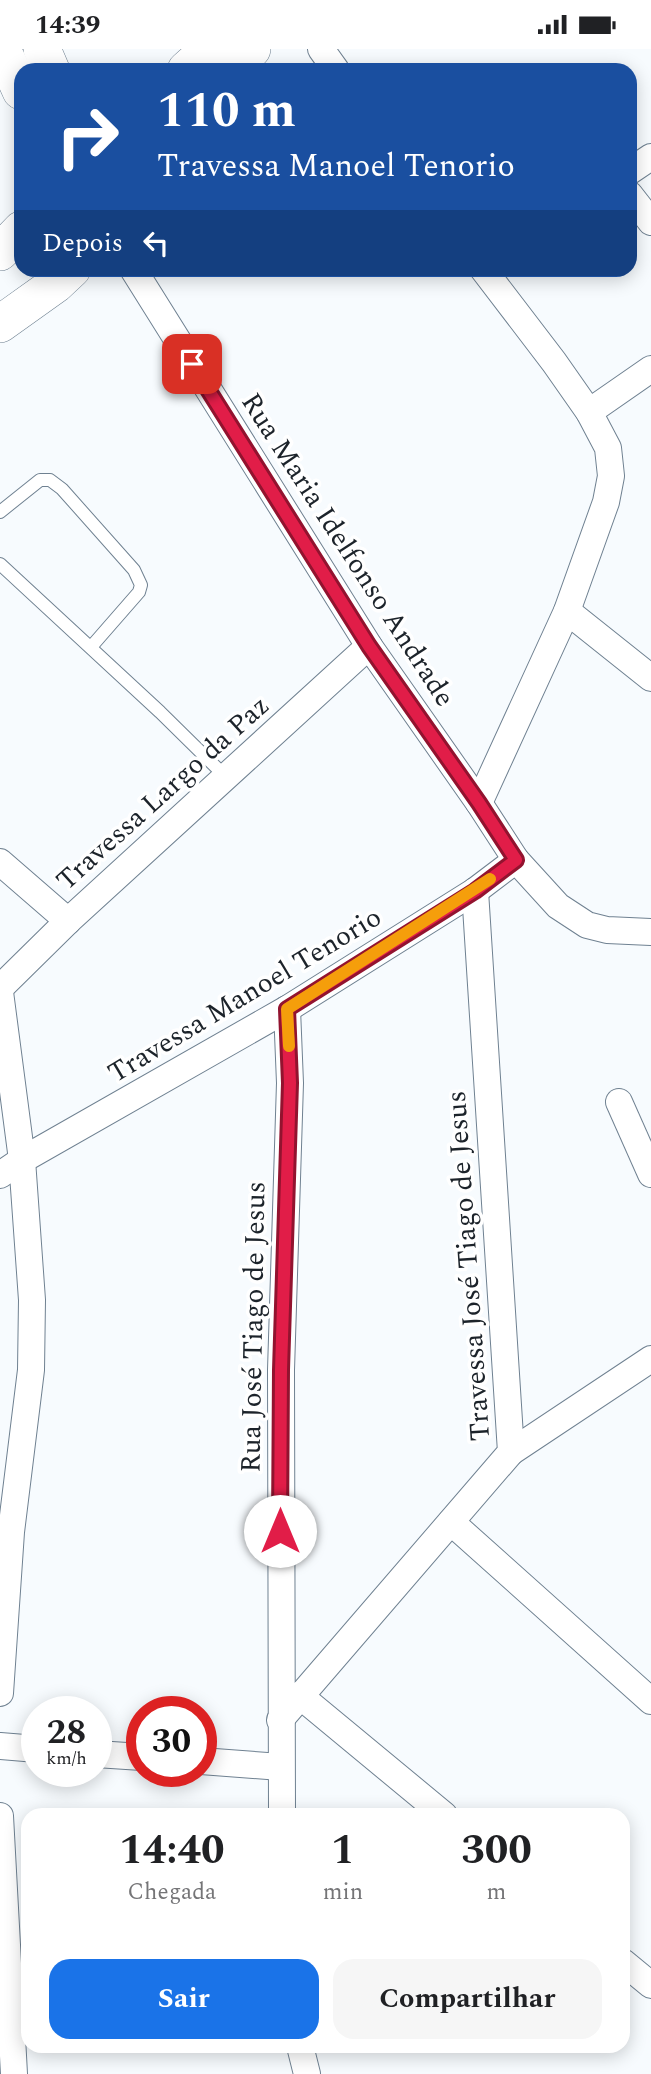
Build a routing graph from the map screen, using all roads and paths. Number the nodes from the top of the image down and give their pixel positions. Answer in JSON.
{"nodes":[{"id":1,"x":2,"y":49,"type":"edge"},
{"id":2,"x":209,"y":49,"type":"edge"},
{"id":3,"x":252,"y":49,"type":"edge"},
{"id":4,"x":194,"y":63,"type":"edge"},
{"id":5,"x":239,"y":63,"type":"edge"},
{"id":6,"x":14,"y":76,"type":"edge"},
{"id":7,"x":637,"y":204,"type":"edge"},
{"id":8,"x":651,"y":222,"type":"edge"},
{"id":9,"x":14,"y":237,"type":"edge"},
{"id":10,"x":0,"y":252,"type":"edge"},
{"id":11,"x":63,"y":277,"type":"edge"},
{"id":12,"x":138,"y":277,"type":"edge"},
{"id":13,"x":489,"y":277,"type":"edge"},
{"id":14,"x":0,"y":324,"type":"edge"},
{"id":15,"x":651,"y":369,"type":"edge"},
{"id":16,"x":589,"y":412,"type":"junction"},
{"id":17,"x":0,"y":512,"type":"edge"},
{"id":18,"x":0,"y":564,"type":"edge"},
{"id":19,"x":566,"y":611,"type":"junction"},
{"id":20,"x":369,"y":646,"type":"junction"},
{"id":21,"x":91,"y":647,"type":"junction"},
{"id":22,"x":651,"y":678,"type":"edge"},
{"id":23,"x":225,"y":776,"type":"junction"},
{"id":24,"x":479,"y":803,"type":"junction"},
{"id":25,"x":516,"y":860,"type":"junction"},
{"id":26,"x":0,"y":862,"type":"edge"},
{"id":27,"x":475,"y":891,"type":"junction"},
{"id":28,"x":68,"y":921,"type":"junction"},
{"id":29,"x":651,"y":932,"type":"edge"},
{"id":30,"x":0,"y":990,"type":"edge"},
{"id":31,"x":287,"y":1009,"type":"junction"},
{"id":32,"x":619,"y":1102,"type":"dead end"},
{"id":33,"x":22,"y":1160,"type":"junction"},
{"id":34,"x":651,"y":1174,"type":"edge"},
{"id":35,"x":0,"y":1175,"type":"edge"},
{"id":36,"x":648,"y":1366,"type":"edge"},
{"id":37,"x":511,"y":1452,"type":"junction"},
{"id":38,"x":451,"y":1522,"type":"junction"},
{"id":39,"x":3,"y":1596,"type":"edge"},
{"id":40,"x":0,"y":1693,"type":"edge"},
{"id":41,"x":299,"y":1695,"type":"junction"},
{"id":42,"x":651,"y":1701,"type":"edge"},
{"id":43,"x":280,"y":1720,"type":"junction"},
{"id":44,"x":0,"y":1746,"type":"edge"},
{"id":45,"x":21,"y":1748,"type":"edge"},
{"id":46,"x":217,"y":1762,"type":"edge"},
{"id":47,"x":281,"y":1767,"type":"junction"},
{"id":48,"x":282,"y":1808,"type":"edge"},
{"id":49,"x":436,"y":1808,"type":"edge"},
{"id":50,"x":0,"y":1816,"type":"edge"},
{"id":51,"x":630,"y":1968,"type":"edge"},
{"id":52,"x":651,"y":1985,"type":"edge"},
{"id":53,"x":302,"y":2053,"type":"edge"},
{"id":54,"x":14,"y":2074,"type":"edge"},
{"id":55,"x":307,"y":2074,"type":"edge"}],
"edges":[{"from":1,"to":6,"type":"street"},
{"from":2,"to":4,"type":"street"},
{"from":3,"to":5,"type":"street"},
{"from":7,"to":8,"type":"street"},
{"from":9,"to":10,"type":"street"},
{"from":11,"to":14,"type":"street"},
{"from":12,"to":20,"type":"street","name":"Rua Maria Idelfonso Andrade"},
{"from":13,"to":16,"type":"street"},
{"from":15,"to":16,"type":"street"},
{"from":16,"to":19,"type":"street"},
{"from":17,"to":21,"type":"lane"},
{"from":18,"to":21,"type":"lane"},
{"from":19,"to":22,"type":"street"},
{"from":19,"to":24,"type":"street"},
{"from":20,"to":23,"type":"street","name":"Travessa Largo da Paz"},
{"from":20,"to":24,"type":"street","name":"Rua Maria Idelfonso Andrade"},
{"from":21,"to":23,"type":"lane"},
{"from":23,"to":28,"type":"street","name":"Travessa Largo da Paz"},
{"from":24,"to":25,"type":"street","name":"Rua Maria Idelfonso Andrade"},
{"from":25,"to":27,"type":"street","name":"Travessa Manoel Tenorio"},
{"from":25,"to":29,"type":"street","name":"Rua Maria Idelfonso Andrade"},
{"from":26,"to":28,"type":"street"},
{"from":27,"to":31,"type":"street","name":"Travessa Manoel Tenorio"},
{"from":27,"to":37,"type":"street","name":"Travessa José Tiago de Jesus"},
{"from":28,"to":30,"type":"street","name":"Travessa Largo da Paz"},
{"from":30,"to":33,"type":"street"},
{"from":31,"to":33,"type":"street","name":"Travessa Manoel Tenorio"},
{"from":31,"to":43,"type":"street","name":"Rua José Tiago de Jesus"},
{"from":32,"to":34,"type":"street"},
{"from":33,"to":35,"type":"street","name":"Travessa Manoel Tenorio"},
{"from":33,"to":39,"type":"street"},
{"from":36,"to":37,"type":"street"},
{"from":37,"to":38,"type":"street","name":"Travessa José Tiago de Jesus"},
{"from":38,"to":41,"type":"street","name":"Travessa José Tiago de Jesus"},
{"from":38,"to":42,"type":"street"},
{"from":39,"to":40,"type":"street"},
{"from":41,"to":43,"type":"street","name":"Travessa José Tiago de Jesus"},
{"from":41,"to":49,"type":"street"},
{"from":43,"to":47,"type":"street","name":"Rua José Tiago de Jesus"},
{"from":44,"to":45,"type":"street"},
{"from":46,"to":47,"type":"street"},
{"from":47,"to":48,"type":"street","name":"Rua José Tiago de Jesus"},
{"from":50,"to":54,"type":"street"},
{"from":51,"to":52,"type":"street"},
{"from":53,"to":55,"type":"street"}]}
